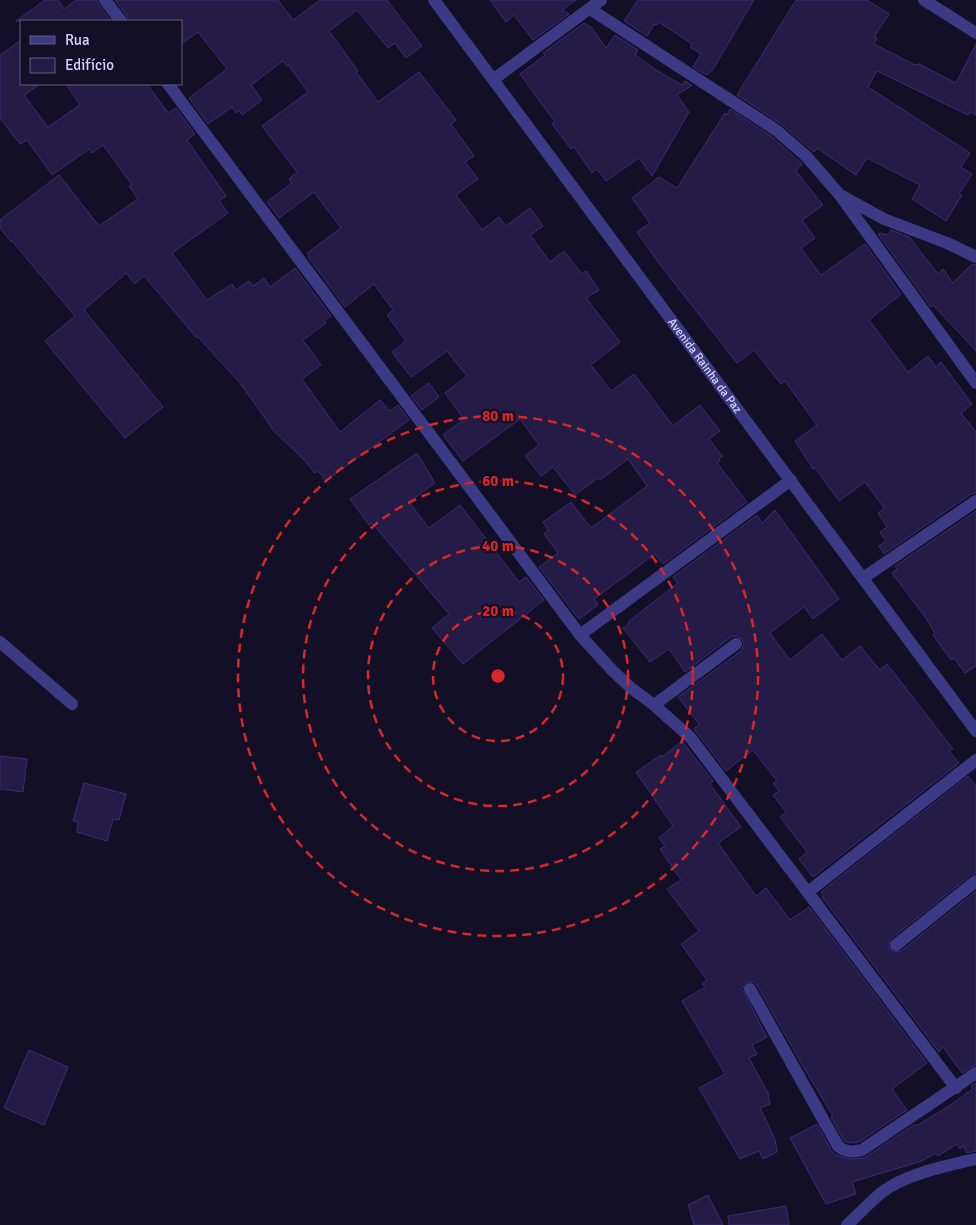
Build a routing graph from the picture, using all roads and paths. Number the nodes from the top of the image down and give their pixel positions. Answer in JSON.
{"nodes":[{"id":1,"x":105,"y":0,"type":"edge"},
{"id":2,"x":434,"y":0,"type":"edge"},
{"id":3,"x":601,"y":0,"type":"edge"},
{"id":4,"x":924,"y":0,"type":"edge"},
{"id":5,"x":590,"y":8,"type":"junction"},
{"id":6,"x":120,"y":20,"type":"edge"},
{"id":7,"x":976,"y":32,"type":"edge"},
{"id":8,"x":494,"y":79,"type":"junction"},
{"id":9,"x":169,"y":85,"type":"edge"},
{"id":10,"x":839,"y":194,"type":"junction"},
{"id":11,"x":976,"y":257,"type":"edge"},
{"id":12,"x":976,"y":383,"type":"edge"},
{"id":13,"x":791,"y":480,"type":"junction"},
{"id":14,"x":976,"y":501,"type":"edge"},
{"id":15,"x":863,"y":578,"type":"junction"},
{"id":16,"x":580,"y":635,"type":"junction"},
{"id":17,"x":0,"y":642,"type":"edge"},
{"id":18,"x":736,"y":644,"type":"dead end"},
{"id":19,"x":72,"y":704,"type":"dead end"},
{"id":20,"x":654,"y":705,"type":"junction"},
{"id":21,"x":976,"y":731,"type":"edge"},
{"id":22,"x":976,"y":760,"type":"edge"},
{"id":23,"x":976,"y":881,"type":"edge"},
{"id":24,"x":808,"y":892,"type":"junction"},
{"id":25,"x":896,"y":945,"type":"dead end"},
{"id":26,"x":750,"y":989,"type":"dead end"},
{"id":27,"x":976,"y":1073,"type":"edge"},
{"id":28,"x":956,"y":1088,"type":"junction"},
{"id":29,"x":976,"y":1160,"type":"edge"},
{"id":30,"x":847,"y":1225,"type":"edge"}],
"edges":[{"from":1,"to":6,"type":"street"},
{"from":2,"to":8,"type":"street","name":"Avenida Rainha da Paz"},
{"from":3,"to":5,"type":"street"},
{"from":4,"to":7,"type":"street"},
{"from":5,"to":8,"type":"street"},
{"from":5,"to":10,"type":"street"},
{"from":8,"to":13,"type":"street","name":"Avenida Rainha da Paz"},
{"from":9,"to":16,"type":"street"},
{"from":10,"to":11,"type":"street"},
{"from":10,"to":12,"type":"street"},
{"from":13,"to":15,"type":"street","name":"Avenida Rainha da Paz"},
{"from":13,"to":16,"type":"street"},
{"from":14,"to":15,"type":"street"},
{"from":15,"to":21,"type":"street","name":"Avenida Rainha da Paz"},
{"from":16,"to":20,"type":"street"},
{"from":17,"to":19,"type":"street"},
{"from":18,"to":20,"type":"street"},
{"from":20,"to":24,"type":"street"},
{"from":22,"to":24,"type":"street"},
{"from":23,"to":25,"type":"street"},
{"from":24,"to":28,"type":"street"},
{"from":26,"to":28,"type":"street"},
{"from":27,"to":28,"type":"street"},
{"from":29,"to":30,"type":"street"}]}
